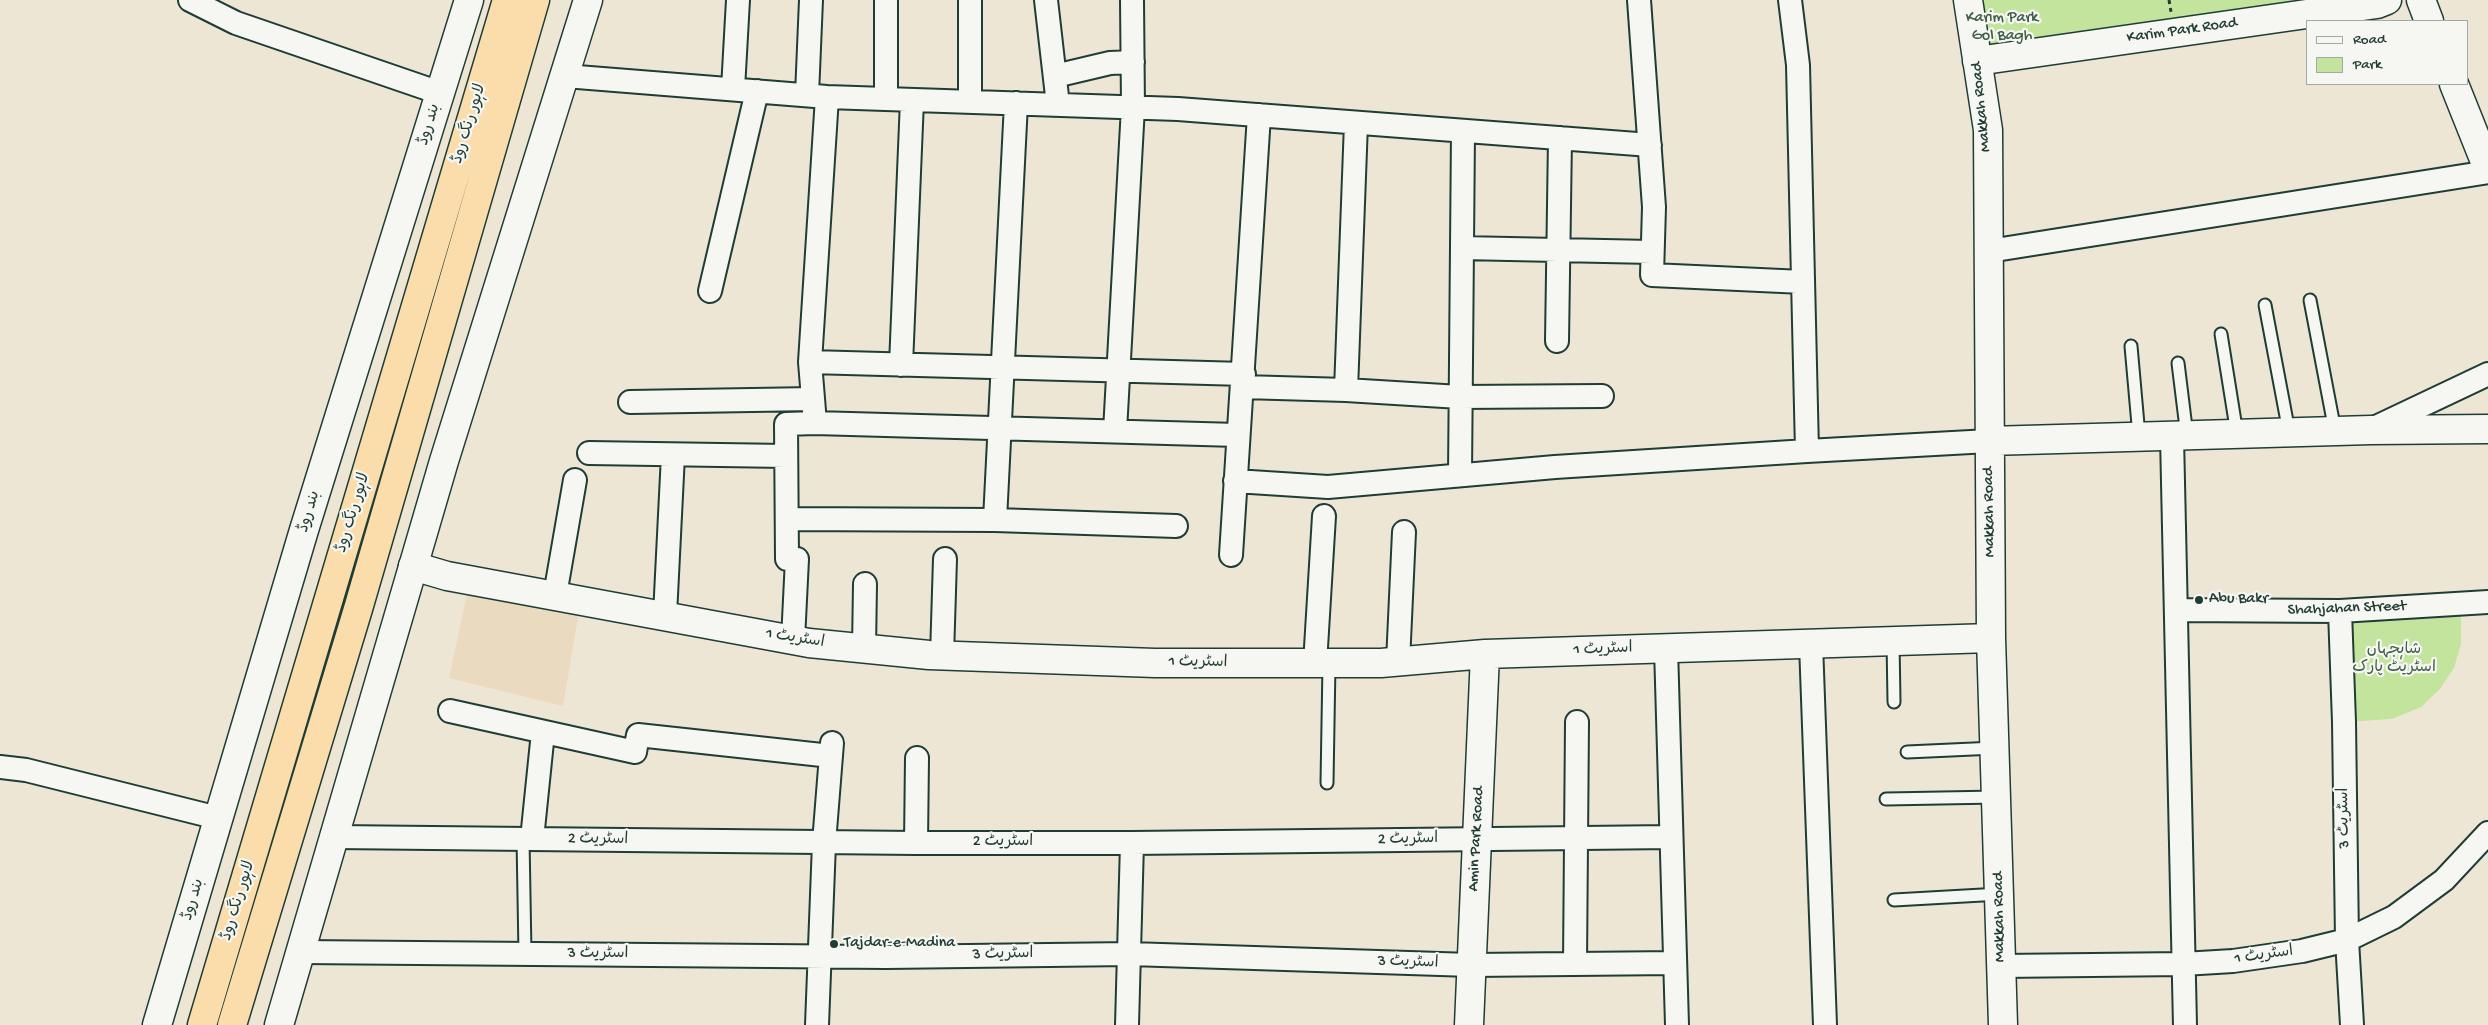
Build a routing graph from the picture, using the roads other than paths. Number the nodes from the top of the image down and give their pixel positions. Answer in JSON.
{"nodes":[{"id":1,"x":190,"y":0,"type":"edge"},
{"id":2,"x":469,"y":0,"type":"edge"},
{"id":3,"x":507,"y":0,"type":"edge"},
{"id":4,"x":535,"y":0,"type":"edge"},
{"id":5,"x":588,"y":0,"type":"edge"},
{"id":6,"x":738,"y":0,"type":"edge"},
{"id":7,"x":811,"y":0,"type":"edge"},
{"id":8,"x":886,"y":0,"type":"edge"},
{"id":9,"x":970,"y":0,"type":"edge"},
{"id":10,"x":1046,"y":0,"type":"edge"},
{"id":11,"x":1132,"y":0,"type":"edge"},
{"id":12,"x":1639,"y":0,"type":"edge"},
{"id":13,"x":1790,"y":0,"type":"edge"},
{"id":14,"x":1968,"y":0,"type":"edge"},
{"id":15,"x":2387,"y":0,"type":"edge"},
{"id":16,"x":2420,"y":0,"type":"edge"},
{"id":17,"x":2429,"y":20,"type":"edge"},
{"id":18,"x":1977,"y":61,"type":"junction"},
{"id":19,"x":1133,"y":62,"type":"junction"},
{"id":20,"x":565,"y":76,"type":"junction"},
{"id":21,"x":1055,"y":76,"type":"junction"},
{"id":22,"x":2454,"y":85,"type":"edge"},
{"id":23,"x":733,"y":89,"type":"junction"},
{"id":24,"x":757,"y":91,"type":"junction"},
{"id":25,"x":440,"y":93,"type":"junction"},
{"id":26,"x":817,"y":96,"type":"junction"},
{"id":27,"x":886,"y":99,"type":"junction"},
{"id":28,"x":912,"y":100,"type":"junction"},
{"id":29,"x":970,"y":102,"type":"junction"},
{"id":30,"x":1016,"y":103,"type":"junction"},
{"id":31,"x":1058,"y":104,"type":"junction"},
{"id":32,"x":1133,"y":107,"type":"junction"},
{"id":33,"x":1259,"y":115,"type":"junction"},
{"id":34,"x":1356,"y":123,"type":"junction"},
{"id":35,"x":1463,"y":131,"type":"junction"},
{"id":36,"x":1560,"y":138,"type":"junction"},
{"id":37,"x":1650,"y":145,"type":"junction"},
{"id":38,"x":2488,"y":171,"type":"edge"},
{"id":39,"x":1462,"y":248,"type":"junction"},
{"id":40,"x":1558,"y":250,"type":"junction"},
{"id":41,"x":1989,"y":251,"type":"junction"},
{"id":42,"x":1652,"y":252,"type":"junction"},
{"id":43,"x":1803,"y":282,"type":"junction"},
{"id":44,"x":710,"y":291,"type":"dead end"},
{"id":45,"x":2310,"y":300,"type":"dead end"},
{"id":46,"x":2265,"y":305,"type":"dead end"},
{"id":47,"x":2221,"y":334,"type":"dead end"},
{"id":48,"x":1557,"y":341,"type":"dead end"},
{"id":49,"x":2131,"y":346,"type":"dead end"},
{"id":50,"x":810,"y":362,"type":"junction"},
{"id":51,"x":2178,"y":363,"type":"dead end"},
{"id":52,"x":901,"y":365,"type":"junction"},
{"id":53,"x":1003,"y":367,"type":"junction"},
{"id":54,"x":1118,"y":370,"type":"junction"},
{"id":55,"x":2488,"y":374,"type":"edge"},
{"id":56,"x":1244,"y":380,"type":"junction"},
{"id":57,"x":1346,"y":390,"type":"junction"},
{"id":58,"x":1602,"y":396,"type":"dead end"},
{"id":59,"x":1460,"y":397,"type":"junction"},
{"id":60,"x":813,"y":399,"type":"junction"},
{"id":61,"x":630,"y":402,"type":"dead end"},
{"id":62,"x":815,"y":423,"type":"junction"},
{"id":63,"x":999,"y":428,"type":"junction"},
{"id":64,"x":2488,"y":429,"type":"edge"},
{"id":65,"x":2371,"y":430,"type":"junction"},
{"id":66,"x":1115,"y":431,"type":"junction"},
{"id":67,"x":2335,"y":431,"type":"junction"},
{"id":68,"x":2289,"y":432,"type":"junction"},
{"id":69,"x":2237,"y":434,"type":"junction"},
{"id":70,"x":1238,"y":435,"type":"junction"},
{"id":71,"x":2179,"y":436,"type":"junction"},
{"id":72,"x":2139,"y":437,"type":"junction"},
{"id":73,"x":1989,"y":441,"type":"junction"},
{"id":74,"x":1807,"y":451,"type":"junction"},
{"id":75,"x":589,"y":453,"type":"dead end"},
{"id":76,"x":673,"y":455,"type":"junction"},
{"id":77,"x":786,"y":456,"type":"junction"},
{"id":78,"x":1460,"y":475,"type":"junction"},
{"id":79,"x":575,"y":480,"type":"dead end"},
{"id":80,"x":1235,"y":480,"type":"junction"},
{"id":81,"x":1324,"y":516,"type":"dead end"},
{"id":82,"x":787,"y":519,"type":"junction"},
{"id":83,"x":995,"y":520,"type":"junction"},
{"id":84,"x":1176,"y":526,"type":"dead end"},
{"id":85,"x":1404,"y":532,"type":"dead end"},
{"id":86,"x":1231,"y":555,"type":"dead end"},
{"id":87,"x":944,"y":559,"type":"dead end"},
{"id":88,"x":413,"y":566,"type":"junction"},
{"id":89,"x":865,"y":584,"type":"dead end"},
{"id":90,"x":554,"y":596,"type":"junction"},
{"id":91,"x":2488,"y":602,"type":"edge"},
{"id":92,"x":2176,"y":610,"type":"junction"},
{"id":93,"x":2340,"y":611,"type":"junction"},
{"id":94,"x":665,"y":615,"type":"junction"},
{"id":95,"x":1991,"y":638,"type":"junction"},
{"id":96,"x":793,"y":640,"type":"junction"},
{"id":97,"x":1893,"y":641,"type":"junction"},
{"id":98,"x":1811,"y":644,"type":"junction"},
{"id":99,"x":1666,"y":648,"type":"junction"},
{"id":100,"x":864,"y":649,"type":"junction"},
{"id":101,"x":1485,"y":654,"type":"junction"},
{"id":102,"x":942,"y":656,"type":"junction"},
{"id":103,"x":1398,"y":662,"type":"junction"},
{"id":104,"x":1322,"y":664,"type":"junction"},
{"id":105,"x":1894,"y":702,"type":"dead end"},
{"id":106,"x":450,"y":711,"type":"dead end"},
{"id":107,"x":1577,"y":722,"type":"dead end"},
{"id":108,"x":543,"y":732,"type":"junction"},
{"id":109,"x":1995,"y":748,"type":"junction"},
{"id":110,"x":1907,"y":752,"type":"dead end"},
{"id":111,"x":917,"y":758,"type":"dead end"},
{"id":112,"x":0,"y":768,"type":"edge"},
{"id":113,"x":1327,"y":783,"type":"dead end"},
{"id":114,"x":1996,"y":797,"type":"junction"},
{"id":115,"x":1886,"y":799,"type":"dead end"},
{"id":116,"x":218,"y":818,"type":"junction"},
{"id":117,"x":2488,"y":833,"type":"edge"},
{"id":118,"x":335,"y":837,"type":"junction"},
{"id":119,"x":1671,"y":837,"type":"junction"},
{"id":120,"x":1578,"y":838,"type":"junction"},
{"id":121,"x":528,"y":839,"type":"junction"},
{"id":122,"x":1477,"y":840,"type":"junction"},
{"id":123,"x":824,"y":842,"type":"junction"},
{"id":124,"x":916,"y":844,"type":"junction"},
{"id":125,"x":1132,"y":844,"type":"junction"},
{"id":126,"x":2000,"y":894,"type":"junction"},
{"id":127,"x":1894,"y":900,"type":"dead end"},
{"id":128,"x":2347,"y":940,"type":"junction"},
{"id":129,"x":300,"y":952,"type":"junction"},
{"id":130,"x":524,"y":954,"type":"junction"},
{"id":131,"x":1130,"y":954,"type":"junction"},
{"id":132,"x":819,"y":957,"type":"junction"},
{"id":133,"x":1675,"y":963,"type":"junction"},
{"id":134,"x":1575,"y":964,"type":"junction"},
{"id":135,"x":2184,"y":964,"type":"junction"},
{"id":136,"x":1471,"y":965,"type":"junction"},
{"id":137,"x":2001,"y":966,"type":"junction"},
{"id":138,"x":157,"y":1025,"type":"edge"},
{"id":139,"x":202,"y":1025,"type":"edge"},
{"id":140,"x":232,"y":1025,"type":"edge"},
{"id":141,"x":279,"y":1025,"type":"edge"},
{"id":142,"x":817,"y":1025,"type":"edge"},
{"id":143,"x":1127,"y":1025,"type":"edge"},
{"id":144,"x":1468,"y":1025,"type":"edge"},
{"id":145,"x":1677,"y":1025,"type":"edge"},
{"id":146,"x":1825,"y":1025,"type":"edge"},
{"id":147,"x":2003,"y":1025,"type":"edge"},
{"id":148,"x":2185,"y":1025,"type":"edge"},
{"id":149,"x":2352,"y":1025,"type":"edge"}],
"edges":[{"from":1,"to":25,"type":"street"},
{"from":2,"to":25,"type":"street","name":"بند روڈ"},
{"from":3,"to":139,"type":"highway","name":"لاہور رنگ روڈ"},
{"from":4,"to":140,"type":"highway","name":"لاہور رنگ روڈ"},
{"from":5,"to":20,"type":"street"},
{"from":6,"to":23,"type":"street"},
{"from":7,"to":26,"type":"street"},
{"from":8,"to":27,"type":"street"},
{"from":9,"to":29,"type":"street"},
{"from":10,"to":21,"type":"street"},
{"from":11,"to":19,"type":"street"},
{"from":12,"to":37,"type":"street"},
{"from":13,"to":43,"type":"street"},
{"from":14,"to":18,"type":"street","name":"Makkah Road"},
{"from":15,"to":18,"type":"street","name":"Karim Park Road"},
{"from":16,"to":17,"type":"street"},
{"from":18,"to":41,"type":"street","name":"Makkah Road"},
{"from":19,"to":21,"type":"street"},
{"from":19,"to":32,"type":"street"},
{"from":20,"to":23,"type":"street"},
{"from":20,"to":88,"type":"street"},
{"from":21,"to":31,"type":"street"},
{"from":22,"to":38,"type":"street"},
{"from":23,"to":24,"type":"street"},
{"from":24,"to":26,"type":"street"},
{"from":24,"to":44,"type":"street"},
{"from":25,"to":116,"type":"street","name":"بند روڈ"},
{"from":26,"to":27,"type":"street"},
{"from":26,"to":50,"type":"street"},
{"from":27,"to":28,"type":"street"},
{"from":28,"to":29,"type":"street"},
{"from":28,"to":52,"type":"street"},
{"from":29,"to":30,"type":"street"},
{"from":30,"to":31,"type":"street"},
{"from":30,"to":53,"type":"street"},
{"from":31,"to":32,"type":"street"},
{"from":32,"to":33,"type":"street"},
{"from":32,"to":54,"type":"street"},
{"from":33,"to":34,"type":"street"},
{"from":33,"to":56,"type":"street"},
{"from":34,"to":35,"type":"street"},
{"from":34,"to":57,"type":"street"},
{"from":35,"to":36,"type":"street"},
{"from":35,"to":39,"type":"street"},
{"from":36,"to":37,"type":"street"},
{"from":36,"to":40,"type":"street"},
{"from":37,"to":42,"type":"street"},
{"from":38,"to":41,"type":"street"},
{"from":39,"to":40,"type":"street"},
{"from":39,"to":59,"type":"street"},
{"from":40,"to":42,"type":"street"},
{"from":40,"to":48,"type":"street"},
{"from":41,"to":73,"type":"street","name":"Makkah Road"},
{"from":42,"to":43,"type":"street"},
{"from":43,"to":74,"type":"street"},
{"from":45,"to":67,"type":"lane"},
{"from":46,"to":68,"type":"lane"},
{"from":47,"to":69,"type":"lane"},
{"from":49,"to":72,"type":"lane"},
{"from":50,"to":52,"type":"street"},
{"from":50,"to":60,"type":"street"},
{"from":51,"to":71,"type":"lane"},
{"from":52,"to":53,"type":"street"},
{"from":53,"to":54,"type":"street"},
{"from":53,"to":63,"type":"street"},
{"from":54,"to":56,"type":"street"},
{"from":54,"to":66,"type":"street"},
{"from":55,"to":65,"type":"street"},
{"from":56,"to":57,"type":"street"},
{"from":56,"to":70,"type":"street"},
{"from":57,"to":59,"type":"street"},
{"from":58,"to":59,"type":"street"},
{"from":59,"to":78,"type":"street"},
{"from":60,"to":61,"type":"street"},
{"from":60,"to":62,"type":"street"},
{"from":62,"to":63,"type":"street"},
{"from":62,"to":77,"type":"street"},
{"from":63,"to":66,"type":"street"},
{"from":63,"to":83,"type":"street"},
{"from":64,"to":65,"type":"street"},
{"from":65,"to":67,"type":"street"},
{"from":66,"to":70,"type":"street"},
{"from":67,"to":68,"type":"street"},
{"from":68,"to":69,"type":"street"},
{"from":69,"to":71,"type":"street"},
{"from":70,"to":80,"type":"street"},
{"from":71,"to":72,"type":"street"},
{"from":71,"to":92,"type":"street"},
{"from":72,"to":73,"type":"street"},
{"from":73,"to":74,"type":"street"},
{"from":73,"to":95,"type":"street","name":"Makkah Road"},
{"from":74,"to":78,"type":"street"},
{"from":75,"to":76,"type":"street"},
{"from":76,"to":77,"type":"street"},
{"from":76,"to":94,"type":"street"},
{"from":77,"to":82,"type":"street"},
{"from":78,"to":80,"type":"street"},
{"from":79,"to":90,"type":"street"},
{"from":80,"to":86,"type":"street"},
{"from":81,"to":104,"type":"street"},
{"from":82,"to":83,"type":"street"},
{"from":82,"to":96,"type":"street"},
{"from":83,"to":84,"type":"street"},
{"from":85,"to":103,"type":"street"},
{"from":87,"to":102,"type":"street"},
{"from":88,"to":90,"type":"street","name":"اسٹریٹ 1"},
{"from":88,"to":118,"type":"street"},
{"from":89,"to":100,"type":"street"},
{"from":90,"to":94,"type":"street","name":"اسٹریٹ 1"},
{"from":91,"to":93,"type":"street","name":"Shahjahan Street"},
{"from":92,"to":93,"type":"street","name":"Shahjahan Street"},
{"from":92,"to":135,"type":"street"},
{"from":93,"to":128,"type":"street","name":"اسٹریٹ 3"},
{"from":94,"to":96,"type":"street","name":"اسٹریٹ 1"},
{"from":95,"to":97,"type":"street","name":"اسٹریٹ 1"},
{"from":95,"to":109,"type":"street","name":"Makkah Road"},
{"from":96,"to":100,"type":"street","name":"اسٹریٹ 1"},
{"from":97,"to":98,"type":"street","name":"اسٹریٹ 1"},
{"from":97,"to":105,"type":"lane"},
{"from":98,"to":99,"type":"street","name":"اسٹریٹ 1"},
{"from":98,"to":146,"type":"street"},
{"from":99,"to":101,"type":"street","name":"اسٹریٹ 1"},
{"from":99,"to":119,"type":"street"},
{"from":100,"to":102,"type":"street","name":"اسٹریٹ 1"},
{"from":101,"to":103,"type":"street","name":"اسٹریٹ 1"},
{"from":101,"to":122,"type":"street","name":"Amin Park Road"},
{"from":102,"to":104,"type":"street","name":"اسٹریٹ 1"},
{"from":103,"to":104,"type":"street","name":"اسٹریٹ 1"},
{"from":104,"to":113,"type":"lane"},
{"from":106,"to":108,"type":"street"},
{"from":107,"to":120,"type":"street"},
{"from":108,"to":121,"type":"street"},
{"from":108,"to":123,"type":"street"},
{"from":109,"to":110,"type":"lane"},
{"from":109,"to":114,"type":"street","name":"Makkah Road"},
{"from":111,"to":124,"type":"street"},
{"from":112,"to":116,"type":"street"},
{"from":114,"to":115,"type":"lane"},
{"from":114,"to":126,"type":"street","name":"Makkah Road"},
{"from":116,"to":138,"type":"street","name":"بند روڈ"},
{"from":117,"to":128,"type":"street","name":"اسٹریٹ 1"},
{"from":118,"to":121,"type":"street","name":"اسٹریٹ 2"},
{"from":118,"to":129,"type":"street"},
{"from":119,"to":120,"type":"street","name":"اسٹریٹ 2"},
{"from":119,"to":133,"type":"street"},
{"from":120,"to":122,"type":"street","name":"اسٹریٹ 2"},
{"from":120,"to":134,"type":"street"},
{"from":121,"to":123,"type":"street","name":"اسٹریٹ 2"},
{"from":121,"to":130,"type":"lane"},
{"from":122,"to":125,"type":"street","name":"اسٹریٹ 2"},
{"from":122,"to":136,"type":"street","name":"Amin Park Road"},
{"from":123,"to":124,"type":"street","name":"اسٹریٹ 2"},
{"from":123,"to":132,"type":"street"},
{"from":124,"to":125,"type":"street","name":"اسٹریٹ 2"},
{"from":125,"to":131,"type":"street"},
{"from":126,"to":127,"type":"lane"},
{"from":126,"to":137,"type":"street","name":"Makkah Road"},
{"from":128,"to":135,"type":"street","name":"اسٹریٹ 1"},
{"from":128,"to":149,"type":"street","name":"اسٹریٹ 3"},
{"from":129,"to":130,"type":"street","name":"اسٹریٹ 3"},
{"from":129,"to":141,"type":"street"},
{"from":130,"to":132,"type":"street","name":"اسٹریٹ 3"},
{"from":131,"to":132,"type":"street","name":"اسٹریٹ 3"},
{"from":131,"to":136,"type":"street","name":"اسٹریٹ 3"},
{"from":131,"to":143,"type":"street"},
{"from":132,"to":142,"type":"street"},
{"from":133,"to":134,"type":"street","name":"اسٹریٹ 3"},
{"from":133,"to":145,"type":"street"},
{"from":134,"to":136,"type":"street","name":"اسٹریٹ 3"},
{"from":135,"to":137,"type":"street","name":"اسٹریٹ 1"},
{"from":135,"to":148,"type":"street"},
{"from":136,"to":144,"type":"street","name":"Amin Park Road"},
{"from":137,"to":147,"type":"street","name":"Makkah Road"}]}
